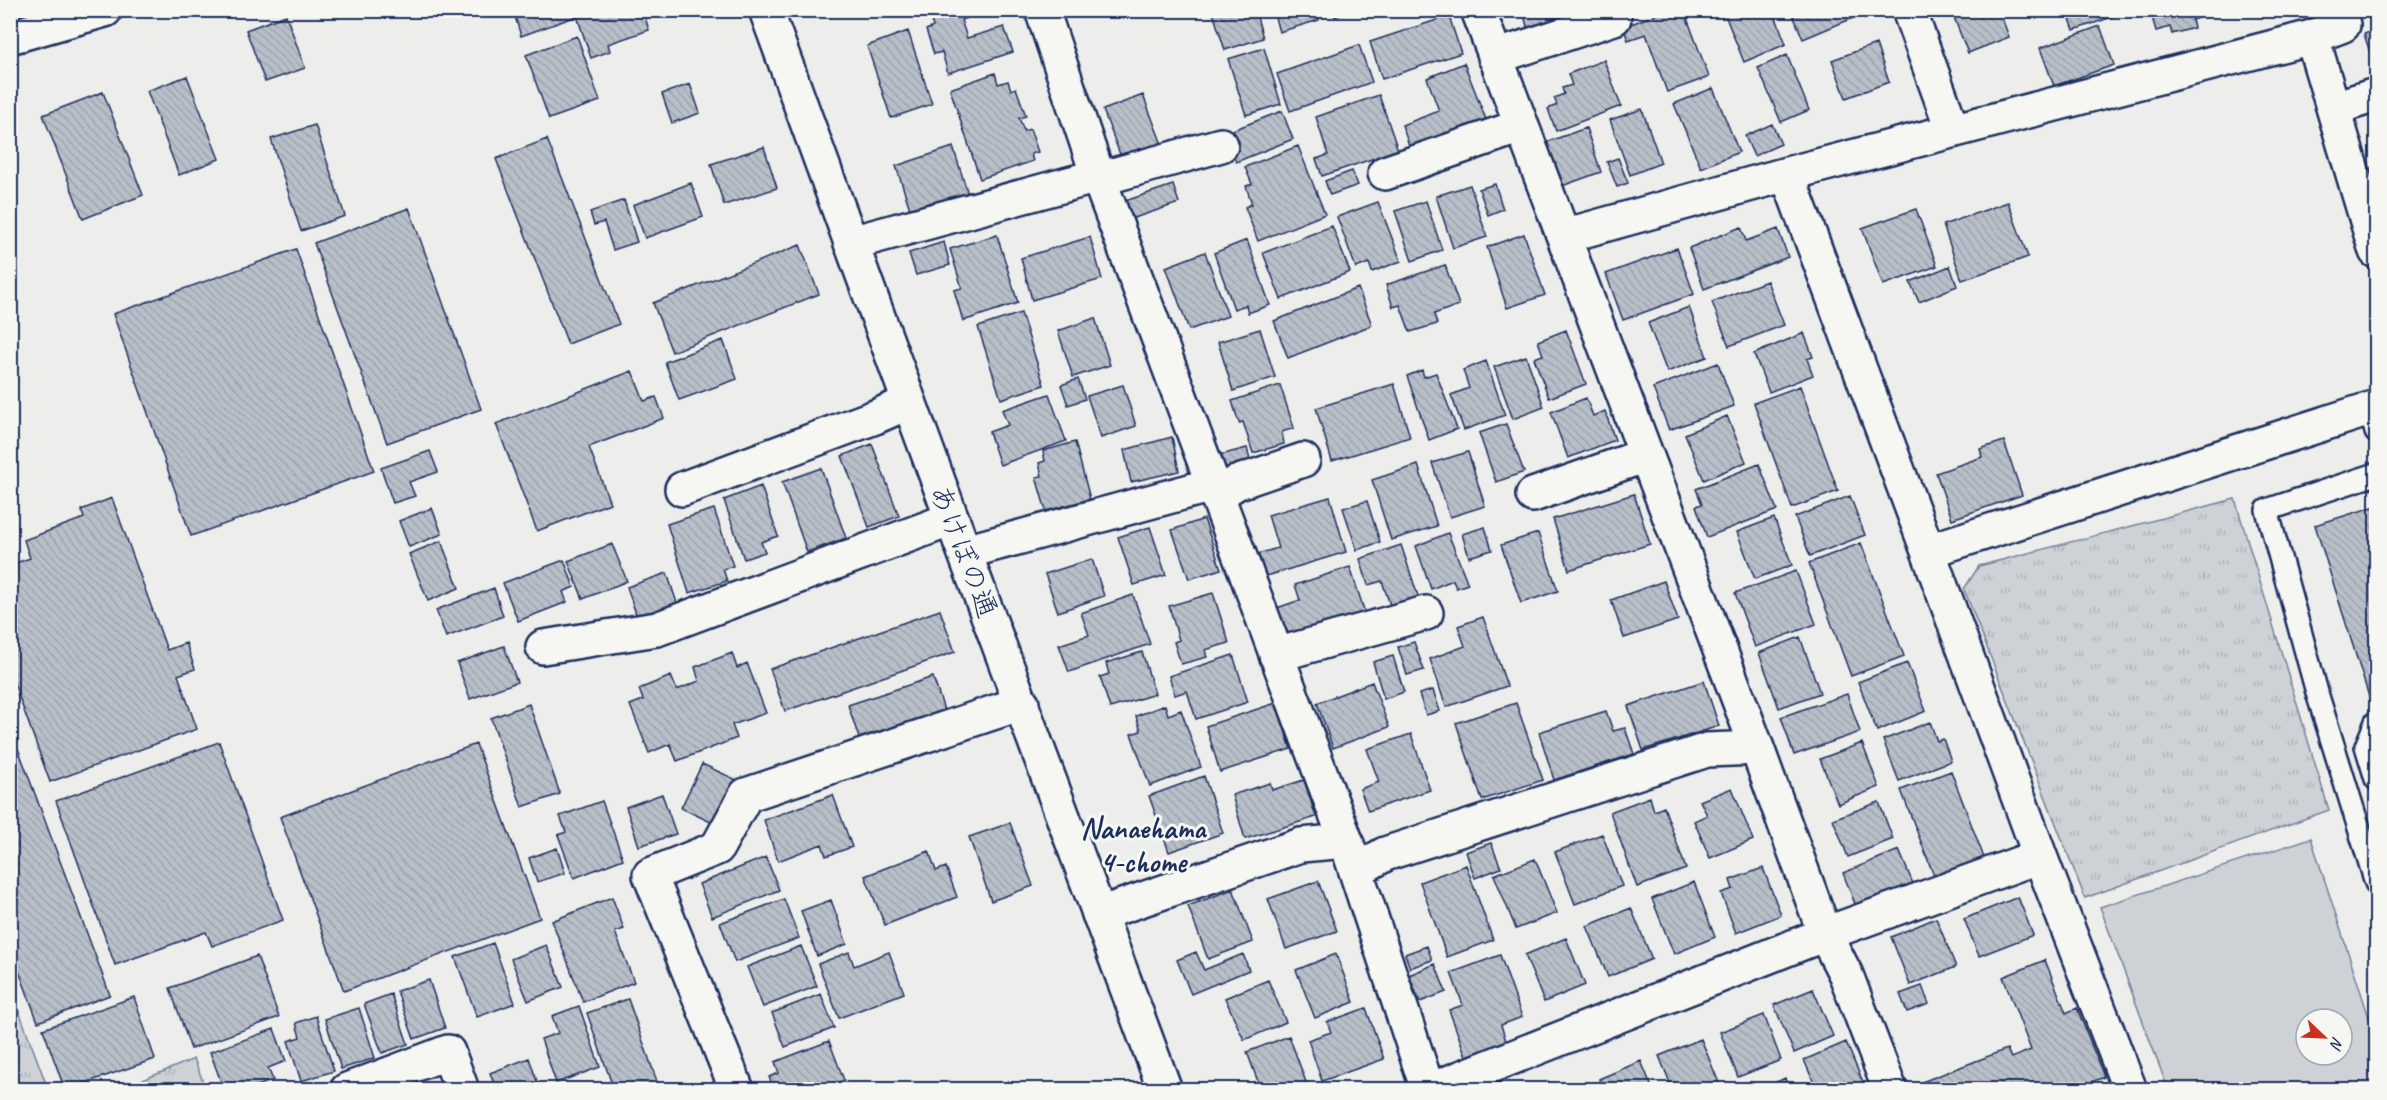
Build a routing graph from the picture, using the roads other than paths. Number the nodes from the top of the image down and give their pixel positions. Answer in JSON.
{"nodes":[{"id":1,"x":105,"y":10,"type":"edge"},
{"id":2,"x":766,"y":10,"type":"edge"},
{"id":3,"x":1478,"y":10,"type":"edge"},
{"id":4,"x":1909,"y":10,"type":"edge"},
{"id":5,"x":2339,"y":10,"type":"edge"},
{"id":6,"x":1045,"y":11,"type":"edge"},
{"id":7,"x":1614,"y":18,"type":"dead end"},
{"id":8,"x":10,"y":37,"type":"edge"},
{"id":9,"x":2312,"y":37,"type":"junction"},
{"id":10,"x":1495,"y":57,"type":"junction"},
{"id":11,"x":2376,"y":95,"type":"edge"},
{"id":12,"x":2334,"y":108,"type":"junction"},
{"id":13,"x":1521,"y":126,"type":"junction"},
{"id":14,"x":1953,"y":131,"type":"junction"},
{"id":15,"x":1221,"y":145,"type":"dead end"},
{"id":16,"x":1385,"y":173,"type":"dead end"},
{"id":17,"x":1787,"y":174,"type":"junction"},
{"id":18,"x":1099,"y":178,"type":"junction"},
{"id":19,"x":1564,"y":236,"type":"junction"},
{"id":20,"x":851,"y":243,"type":"junction"},
{"id":21,"x":2376,"y":252,"type":"edge"},
{"id":22,"x":909,"y":402,"type":"junction"},
{"id":23,"x":2374,"y":416,"type":"edge"},
{"id":24,"x":1646,"y":455,"type":"junction"},
{"id":25,"x":1304,"y":460,"type":"dead end"},
{"id":26,"x":2376,"y":474,"type":"edge"},
{"id":27,"x":682,"y":489,"type":"dead end"},
{"id":28,"x":1214,"y":490,"type":"junction"},
{"id":29,"x":1533,"y":495,"type":"dead end"},
{"id":30,"x":952,"y":519,"type":"junction"},
{"id":31,"x":1928,"y":551,"type":"junction"},
{"id":32,"x":965,"y":552,"type":"junction"},
{"id":33,"x":1426,"y":613,"type":"dead end"},
{"id":34,"x":543,"y":647,"type":"dead end"},
{"id":35,"x":1276,"y":655,"type":"junction"},
{"id":36,"x":1022,"y":703,"type":"junction"},
{"id":37,"x":2376,"y":722,"type":"edge"},
{"id":38,"x":1757,"y":748,"type":"junction"},
{"id":39,"x":2376,"y":779,"type":"edge"},
{"id":40,"x":2040,"y":855,"type":"junction"},
{"id":41,"x":1351,"y":856,"type":"junction"},
{"id":42,"x":2376,"y":883,"type":"edge"},
{"id":43,"x":1099,"y":914,"type":"junction"},
{"id":44,"x":1825,"y":934,"type":"junction"},
{"id":45,"x":347,"y":1089,"type":"edge"},
{"id":46,"x":462,"y":1089,"type":"edge"},
{"id":47,"x":737,"y":1089,"type":"edge"},
{"id":48,"x":1165,"y":1089,"type":"edge"},
{"id":49,"x":1429,"y":1089,"type":"edge"},
{"id":50,"x":1890,"y":1089,"type":"edge"},
{"id":51,"x":2130,"y":1089,"type":"edge"}],
"edges":[{"from":1,"to":8,"type":"street"},
{"from":2,"to":20,"type":"street","name":"あけぼの通"},
{"from":3,"to":10,"type":"street"},
{"from":4,"to":14,"type":"street"},
{"from":5,"to":9,"type":"street"},
{"from":6,"to":18,"type":"street"},
{"from":7,"to":10,"type":"street"},
{"from":9,"to":12,"type":"street"},
{"from":9,"to":14,"type":"street"},
{"from":10,"to":13,"type":"street"},
{"from":11,"to":12,"type":"street"},
{"from":12,"to":21,"type":"street"},
{"from":13,"to":16,"type":"street"},
{"from":13,"to":19,"type":"street"},
{"from":14,"to":17,"type":"street"},
{"from":15,"to":18,"type":"street"},
{"from":17,"to":19,"type":"street"},
{"from":17,"to":31,"type":"street"},
{"from":18,"to":20,"type":"street"},
{"from":18,"to":28,"type":"street"},
{"from":19,"to":24,"type":"street"},
{"from":20,"to":22,"type":"street","name":"あけぼの通"},
{"from":22,"to":27,"type":"street"},
{"from":22,"to":30,"type":"street","name":"あけぼの通"},
{"from":23,"to":31,"type":"street"},
{"from":24,"to":29,"type":"street"},
{"from":24,"to":38,"type":"street"},
{"from":25,"to":28,"type":"street"},
{"from":26,"to":42,"type":"lane"},
{"from":28,"to":32,"type":"street"},
{"from":28,"to":35,"type":"street"},
{"from":30,"to":32,"type":"street","name":"あけぼの通"},
{"from":30,"to":34,"type":"street"},
{"from":31,"to":40,"type":"street"},
{"from":32,"to":36,"type":"street","name":"あけぼの通"},
{"from":33,"to":35,"type":"street"},
{"from":35,"to":41,"type":"street"},
{"from":36,"to":43,"type":"street","name":"あけぼの通"},
{"from":36,"to":47,"type":"street"},
{"from":37,"to":39,"type":"lane"},
{"from":38,"to":41,"type":"street"},
{"from":38,"to":44,"type":"street"},
{"from":40,"to":44,"type":"street"},
{"from":40,"to":51,"type":"street"},
{"from":41,"to":43,"type":"street"},
{"from":41,"to":49,"type":"street"},
{"from":43,"to":48,"type":"street","name":"あけぼの通"},
{"from":44,"to":49,"type":"street"},
{"from":44,"to":50,"type":"street"},
{"from":45,"to":46,"type":"street"}]}
